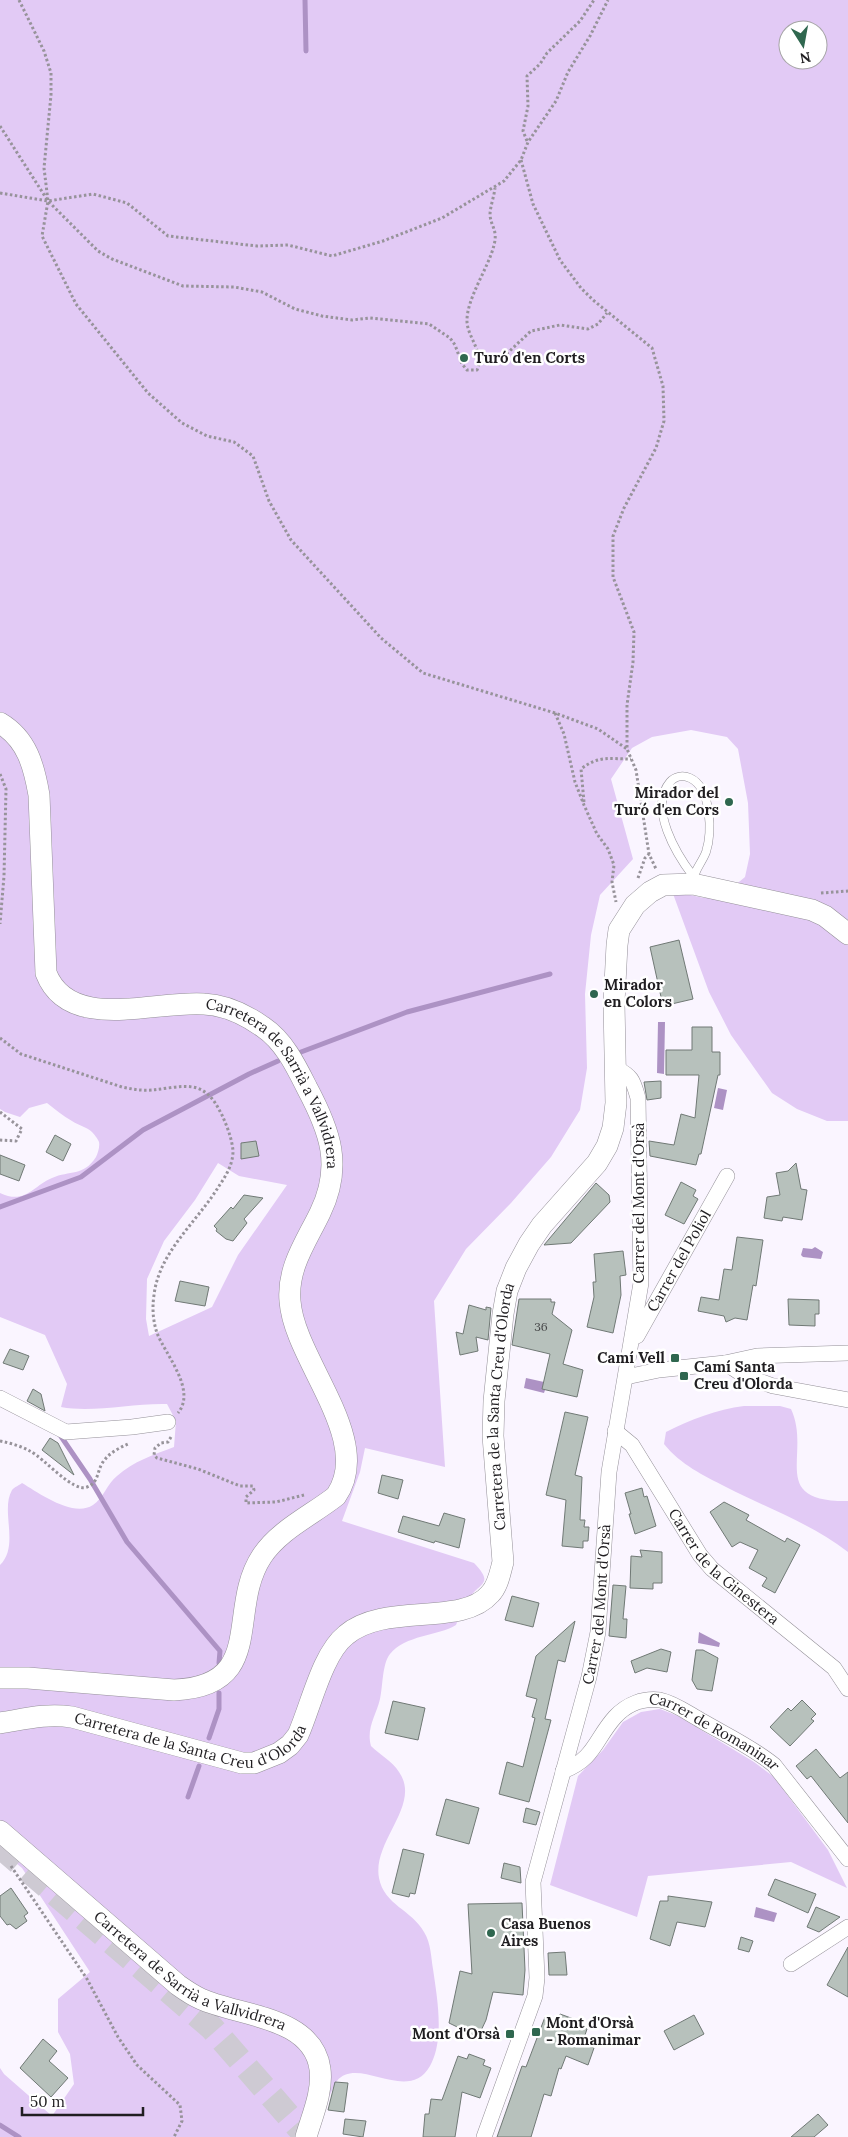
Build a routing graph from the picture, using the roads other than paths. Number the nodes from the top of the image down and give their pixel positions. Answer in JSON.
{"nodes":[{"id":1,"x":0,"y":723,"type":"edge"},
{"id":2,"x":693,"y":880,"type":"junction"},
{"id":3,"x":848,"y":934,"type":"edge"},
{"id":4,"x":616,"y":1068,"type":"junction"},
{"id":5,"x":727,"y":1176,"type":"dead end"},
{"id":6,"x":632,"y":1346,"type":"junction"},
{"id":7,"x":848,"y":1353,"type":"edge"},
{"id":8,"x":725,"y":1363,"type":"junction"},
{"id":9,"x":626,"y":1377,"type":"junction"},
{"id":10,"x":0,"y":1398,"type":"edge"},
{"id":11,"x":848,"y":1400,"type":"edge"},
{"id":12,"x":168,"y":1422,"type":"road end"},
{"id":13,"x":615,"y":1431,"type":"junction"},
{"id":14,"x":0,"y":1678,"type":"edge"},
{"id":15,"x":848,"y":1689,"type":"edge"},
{"id":16,"x":0,"y":1723,"type":"edge"},
{"id":17,"x":563,"y":1771,"type":"junction"},
{"id":18,"x":0,"y":1831,"type":"edge"},
{"id":19,"x":848,"y":1859,"type":"edge"},
{"id":20,"x":848,"y":1928,"type":"edge"},
{"id":21,"x":791,"y":1964,"type":"dead end"},
{"id":22,"x":306,"y":2137,"type":"edge"},
{"id":23,"x":484,"y":2137,"type":"edge"}],
"edges":[{"from":1,"to":14,"type":"main road","name":"Carretera de Sarrià a Vallvidrera"},
{"from":2,"to":2,"type":"lane"},
{"from":2,"to":3,"type":"main road","name":"Carretera de la Santa Creu d'Olorda"},
{"from":2,"to":4,"type":"main road","name":"Carretera de la Santa Creu d'Olorda"},
{"from":4,"to":6,"type":"street","name":"Carrer del Mont d'Orsà"},
{"from":4,"to":16,"type":"main road","name":"Carretera de la Santa Creu d'Olorda"},
{"from":5,"to":6,"type":"street","name":"Carrer del Poliol"},
{"from":6,"to":9,"type":"street","name":"Carrer del Mont d'Orsà"},
{"from":7,"to":8,"type":"street"},
{"from":8,"to":9,"type":"street"},
{"from":8,"to":11,"type":"street"},
{"from":9,"to":13,"type":"street","name":"Carrer del Mont d'Orsà"},
{"from":10,"to":12,"type":"street"},
{"from":13,"to":15,"type":"street","name":"Carrer de la Ginestera"},
{"from":13,"to":17,"type":"street","name":"Carrer del Mont d'Orsà"},
{"from":17,"to":19,"type":"street","name":"Carrer de Romaninar"},
{"from":17,"to":23,"type":"street","name":"Carrer del Mont d'Orsà"},
{"from":18,"to":22,"type":"main road","name":"Carretera de Sarrià a Vallvidrera"},
{"from":20,"to":21,"type":"street"}]}
